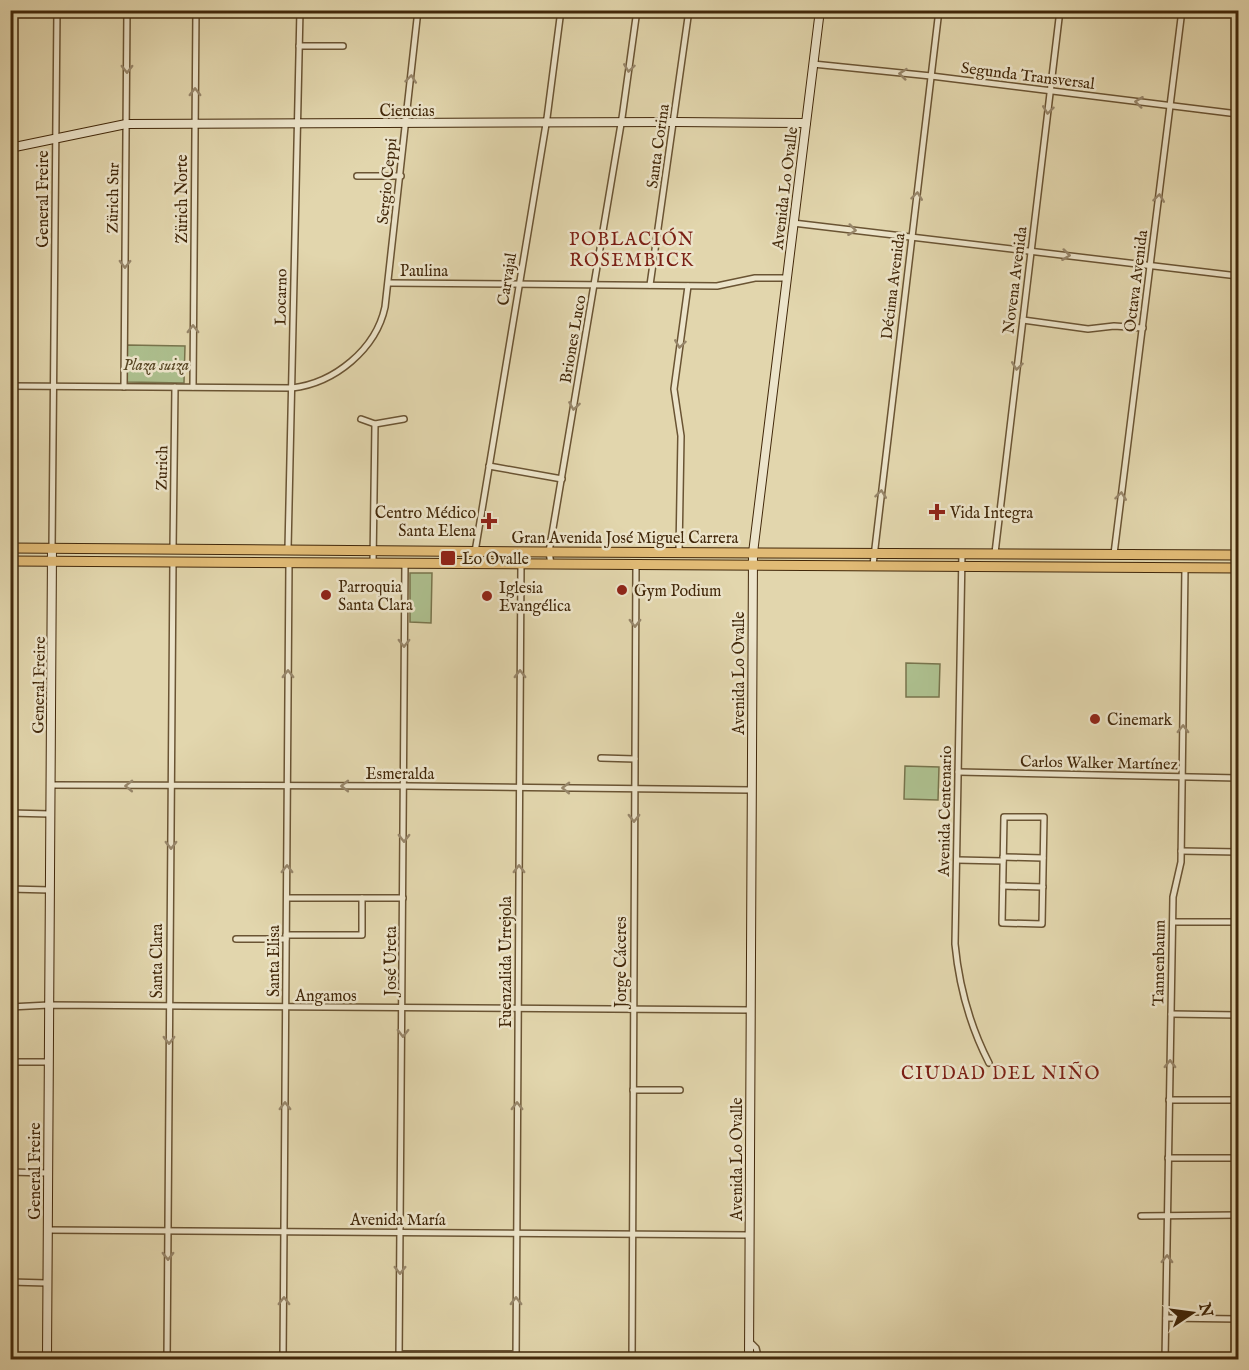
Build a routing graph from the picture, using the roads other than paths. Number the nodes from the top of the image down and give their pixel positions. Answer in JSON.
{"nodes":[{"id":1,"x":57,"y":10,"type":"edge"},
{"id":2,"x":127,"y":10,"type":"edge"},
{"id":3,"x":196,"y":10,"type":"edge"},
{"id":4,"x":300,"y":10,"type":"edge"},
{"id":5,"x":418,"y":10,"type":"edge"},
{"id":6,"x":561,"y":10,"type":"edge"},
{"id":7,"x":637,"y":10,"type":"edge"},
{"id":8,"x":689,"y":10,"type":"edge"},
{"id":9,"x":820,"y":10,"type":"edge"},
{"id":10,"x":939,"y":10,"type":"edge"},
{"id":11,"x":1060,"y":10,"type":"edge"},
{"id":12,"x":1182,"y":10,"type":"edge"},
{"id":13,"x":299,"y":46,"type":"junction"},
{"id":14,"x":343,"y":46,"type":"dead end"},
{"id":15,"x":813,"y":64,"type":"junction"},
{"id":16,"x":931,"y":76,"type":"junction"},
{"id":17,"x":1050,"y":91,"type":"junction"},
{"id":18,"x":1170,"y":106,"type":"junction"},
{"id":19,"x":1239,"y":114,"type":"edge"},
{"id":20,"x":546,"y":122,"type":"junction"},
{"id":21,"x":621,"y":122,"type":"junction"},
{"id":22,"x":674,"y":122,"type":"junction"},
{"id":23,"x":406,"y":123,"type":"junction"},
{"id":24,"x":806,"y":123,"type":"junction"},
{"id":25,"x":126,"y":124,"type":"junction"},
{"id":26,"x":297,"y":124,"type":"junction"},
{"id":27,"x":195,"y":125,"type":"junction"},
{"id":28,"x":56,"y":139,"type":"junction"},
{"id":29,"x":10,"y":148,"type":"edge"},
{"id":30,"x":357,"y":176,"type":"dead end"},
{"id":31,"x":401,"y":176,"type":"junction"},
{"id":32,"x":793,"y":224,"type":"junction"},
{"id":33,"x":912,"y":237,"type":"junction"},
{"id":34,"x":1031,"y":251,"type":"junction"},
{"id":35,"x":1151,"y":266,"type":"junction"},
{"id":36,"x":1239,"y":276,"type":"edge"},
{"id":37,"x":787,"y":278,"type":"junction"},
{"id":38,"x":389,"y":284,"type":"junction"},
{"id":39,"x":519,"y":284,"type":"junction"},
{"id":40,"x":594,"y":284,"type":"junction"},
{"id":41,"x":650,"y":285,"type":"junction"},
{"id":42,"x":688,"y":286,"type":"junction"},
{"id":43,"x":1023,"y":320,"type":"junction"},
{"id":44,"x":1143,"y":328,"type":"junction"},
{"id":45,"x":10,"y":386,"type":"edge"},
{"id":46,"x":54,"y":386,"type":"junction"},
{"id":47,"x":124,"y":387,"type":"junction"},
{"id":48,"x":175,"y":387,"type":"junction"},
{"id":49,"x":193,"y":387,"type":"junction"},
{"id":50,"x":292,"y":388,"type":"junction"},
{"id":51,"x":361,"y":419,"type":"dead end"},
{"id":52,"x":404,"y":419,"type":"dead end"},
{"id":53,"x":375,"y":424,"type":"junction"},
{"id":54,"x":489,"y":466,"type":"junction"},
{"id":55,"x":562,"y":479,"type":"junction"},
{"id":56,"x":1239,"y":543,"type":"edge"},
{"id":57,"x":10,"y":548,"type":"edge"},
{"id":58,"x":52,"y":548,"type":"junction"},
{"id":59,"x":173,"y":549,"type":"junction"},
{"id":60,"x":284,"y":549,"type":"junction"},
{"id":61,"x":373,"y":550,"type":"junction"},
{"id":62,"x":475,"y":552,"type":"junction"},
{"id":63,"x":549,"y":552,"type":"junction"},
{"id":64,"x":648,"y":552,"type":"junction"},
{"id":65,"x":679,"y":552,"type":"junction"},
{"id":66,"x":874,"y":552,"type":"junction"},
{"id":67,"x":753,"y":553,"type":"junction"},
{"id":68,"x":962,"y":553,"type":"junction"},
{"id":69,"x":995,"y":553,"type":"junction"},
{"id":70,"x":1114,"y":554,"type":"junction"},
{"id":71,"x":1238,"y":555,"type":"edge"},
{"id":72,"x":10,"y":561,"type":"edge"},
{"id":73,"x":52,"y":561,"type":"junction"},
{"id":74,"x":173,"y":562,"type":"junction"},
{"id":75,"x":288,"y":563,"type":"junction"},
{"id":76,"x":373,"y":563,"type":"junction"},
{"id":77,"x":405,"y":563,"type":"junction"},
{"id":78,"x":521,"y":564,"type":"junction"},
{"id":79,"x":551,"y":564,"type":"junction"},
{"id":80,"x":636,"y":565,"type":"junction"},
{"id":81,"x":752,"y":566,"type":"junction"},
{"id":82,"x":873,"y":566,"type":"junction"},
{"id":83,"x":961,"y":566,"type":"junction"},
{"id":84,"x":1185,"y":568,"type":"junction"},
{"id":85,"x":1226,"y":568,"type":"junction"},
{"id":86,"x":1239,"y":568,"type":"edge"},
{"id":87,"x":601,"y":758,"type":"dead end"},
{"id":88,"x":635,"y":759,"type":"junction"},
{"id":89,"x":958,"y":772,"type":"junction"},
{"id":90,"x":1182,"y":777,"type":"junction"},
{"id":91,"x":1239,"y":778,"type":"edge"},
{"id":92,"x":50,"y":785,"type":"junction"},
{"id":93,"x":171,"y":786,"type":"junction"},
{"id":94,"x":287,"y":786,"type":"junction"},
{"id":95,"x":404,"y":786,"type":"junction"},
{"id":96,"x":519,"y":787,"type":"junction"},
{"id":97,"x":634,"y":789,"type":"junction"},
{"id":98,"x":750,"y":790,"type":"junction"},
{"id":99,"x":10,"y":813,"type":"edge"},
{"id":100,"x":50,"y":814,"type":"junction"},
{"id":101,"x":1181,"y":851,"type":"junction"},
{"id":102,"x":1239,"y":852,"type":"edge"},
{"id":103,"x":1043,"y":858,"type":"junction"},
{"id":104,"x":1003,"y":859,"type":"junction"},
{"id":105,"x":957,"y":860,"type":"junction"},
{"id":106,"x":1003,"y":886,"type":"junction"},
{"id":107,"x":1043,"y":887,"type":"junction"},
{"id":108,"x":10,"y":889,"type":"edge"},
{"id":109,"x":50,"y":890,"type":"junction"},
{"id":110,"x":286,"y":898,"type":"junction"},
{"id":111,"x":362,"y":898,"type":"junction"},
{"id":112,"x":403,"y":898,"type":"junction"},
{"id":113,"x":1173,"y":921,"type":"junction"},
{"id":114,"x":1239,"y":922,"type":"edge"},
{"id":115,"x":286,"y":937,"type":"junction"},
{"id":116,"x":236,"y":939,"type":"dead end"},
{"id":117,"x":49,"y":1005,"type":"junction"},
{"id":118,"x":10,"y":1007,"type":"edge"},
{"id":119,"x":170,"y":1007,"type":"junction"},
{"id":120,"x":286,"y":1008,"type":"junction"},
{"id":121,"x":403,"y":1009,"type":"junction"},
{"id":122,"x":518,"y":1010,"type":"junction"},
{"id":123,"x":750,"y":1010,"type":"junction"},
{"id":124,"x":634,"y":1011,"type":"junction"},
{"id":125,"x":1171,"y":1014,"type":"junction"},
{"id":126,"x":1239,"y":1015,"type":"edge"},
{"id":127,"x":10,"y":1062,"type":"edge"},
{"id":128,"x":49,"y":1062,"type":"junction"},
{"id":129,"x":989,"y":1063,"type":"dead end"},
{"id":130,"x":633,"y":1090,"type":"junction"},
{"id":131,"x":680,"y":1090,"type":"dead end"},
{"id":132,"x":1169,"y":1100,"type":"junction"},
{"id":133,"x":1239,"y":1100,"type":"edge"},
{"id":134,"x":1168,"y":1158,"type":"junction"},
{"id":135,"x":1239,"y":1158,"type":"edge"},
{"id":136,"x":10,"y":1172,"type":"edge"},
{"id":137,"x":48,"y":1173,"type":"junction"},
{"id":138,"x":1168,"y":1215,"type":"junction"},
{"id":139,"x":1239,"y":1215,"type":"edge"},
{"id":140,"x":1141,"y":1216,"type":"dead end"},
{"id":141,"x":48,"y":1230,"type":"junction"},
{"id":142,"x":168,"y":1231,"type":"junction"},
{"id":143,"x":284,"y":1232,"type":"junction"},
{"id":144,"x":400,"y":1233,"type":"junction"},
{"id":145,"x":517,"y":1234,"type":"junction"},
{"id":146,"x":633,"y":1234,"type":"junction"},
{"id":147,"x":749,"y":1235,"type":"junction"},
{"id":148,"x":10,"y":1282,"type":"edge"},
{"id":149,"x":47,"y":1283,"type":"junction"},
{"id":150,"x":1166,"y":1318,"type":"junction"},
{"id":151,"x":1239,"y":1319,"type":"edge"},
{"id":152,"x":749,"y":1340,"type":"junction"},
{"id":153,"x":399,"y":1357,"type":"edge"},
{"id":154,"x":516,"y":1357,"type":"edge"},
{"id":155,"x":47,"y":1359,"type":"edge"},
{"id":156,"x":167,"y":1359,"type":"edge"},
{"id":157,"x":283,"y":1359,"type":"edge"},
{"id":158,"x":632,"y":1359,"type":"edge"},
{"id":159,"x":748,"y":1359,"type":"edge"},
{"id":160,"x":759,"y":1359,"type":"edge"},
{"id":161,"x":1165,"y":1359,"type":"edge"}],
"edges":[{"from":1,"to":28,"type":"street","name":"General Freire"},
{"from":2,"to":25,"type":"street","name":"Zürich Sur","one_way":true},
{"from":27,"to":3,"type":"street","name":"Zürich Norte","one_way":true},
{"from":4,"to":13,"type":"street","name":"Locarno"},
{"from":23,"to":5,"type":"street","name":"Sergio Ceppi","one_way":true},
{"from":6,"to":20,"type":"street","name":"Carvajal"},
{"from":7,"to":21,"type":"street","name":"Briones Luco","one_way":true},
{"from":8,"to":22,"type":"street","name":"Santa Corina"},
{"from":9,"to":15,"type":"street","name":"Avenida Lo Ovalle"},
{"from":10,"to":16,"type":"street","name":"Décima Avenida"},
{"from":11,"to":17,"type":"street","name":"Novena Avenida"},
{"from":12,"to":18,"type":"street","name":"Octava Avenida"},
{"from":13,"to":14,"type":"street"},
{"from":13,"to":26,"type":"street","name":"Locarno"},
{"from":16,"to":15,"type":"street","name":"Segunda Transversal","one_way":true},
{"from":15,"to":24,"type":"street","name":"Avenida Lo Ovalle"},
{"from":16,"to":17,"type":"street","name":"Segunda Transversal"},
{"from":33,"to":16,"type":"street","name":"Décima Avenida","one_way":true},
{"from":18,"to":17,"type":"street","name":"Segunda Transversal","one_way":true},
{"from":17,"to":34,"type":"street","name":"Novena Avenida","one_way":true},
{"from":18,"to":19,"type":"street","name":"Segunda Transversal"},
{"from":35,"to":18,"type":"street","name":"Octava Avenida","one_way":true},
{"from":20,"to":21,"type":"street","name":"Ciencias"},
{"from":20,"to":23,"type":"street","name":"Ciencias"},
{"from":20,"to":39,"type":"street","name":"Carvajal"},
{"from":21,"to":22,"type":"street","name":"Ciencias"},
{"from":21,"to":40,"type":"street","name":"Briones Luco"},
{"from":22,"to":24,"type":"street","name":"Ciencias"},
{"from":22,"to":41,"type":"street","name":"Santa Corina"},
{"from":23,"to":26,"type":"street","name":"Ciencias"},
{"from":23,"to":31,"type":"street","name":"Sergio Ceppi"},
{"from":24,"to":32,"type":"street","name":"Avenida Lo Ovalle"},
{"from":25,"to":27,"type":"street","name":"Ciencias"},
{"from":25,"to":28,"type":"street","name":"Ciencias"},
{"from":25,"to":47,"type":"street","name":"Zürich Sur","one_way":true},
{"from":26,"to":27,"type":"street","name":"Ciencias"},
{"from":26,"to":50,"type":"street","name":"Locarno"},
{"from":49,"to":27,"type":"street","name":"Zürich Norte","one_way":true},
{"from":28,"to":29,"type":"street","name":"Ciencias"},
{"from":28,"to":46,"type":"street","name":"General Freire"},
{"from":30,"to":31,"type":"street"},
{"from":31,"to":38,"type":"street","name":"Sergio Ceppi"},
{"from":32,"to":33,"type":"street","one_way":true},
{"from":32,"to":37,"type":"street","name":"Avenida Lo Ovalle"},
{"from":33,"to":34,"type":"street"},
{"from":66,"to":33,"type":"street","name":"Décima Avenida","one_way":true},
{"from":34,"to":35,"type":"street","one_way":true},
{"from":34,"to":43,"type":"street","name":"Novena Avenida"},
{"from":35,"to":36,"type":"street"},
{"from":35,"to":44,"type":"street","name":"Octava Avenida"},
{"from":37,"to":42,"type":"street","name":"Paulina"},
{"from":37,"to":67,"type":"street","name":"Avenida Lo Ovalle"},
{"from":38,"to":39,"type":"street","name":"Paulina"},
{"from":38,"to":50,"type":"street","name":"Paulina"},
{"from":39,"to":40,"type":"street","name":"Paulina"},
{"from":39,"to":54,"type":"street","name":"Carvajal"},
{"from":40,"to":41,"type":"street","name":"Paulina"},
{"from":40,"to":55,"type":"street","name":"Briones Luco","one_way":true},
{"from":41,"to":42,"type":"street","name":"Paulina"},
{"from":42,"to":65,"type":"street","one_way":true},
{"from":43,"to":44,"type":"street"},
{"from":43,"to":69,"type":"street","name":"Novena Avenida","one_way":true},
{"from":70,"to":44,"type":"street","name":"Octava Avenida","one_way":true},
{"from":45,"to":46,"type":"street","name":"Paulina"},
{"from":46,"to":47,"type":"street","name":"Paulina"},
{"from":46,"to":58,"type":"street","name":"General Freire"},
{"from":47,"to":48,"type":"street","name":"Paulina"},
{"from":48,"to":49,"type":"street","name":"Paulina"},
{"from":48,"to":59,"type":"street","name":"Zurich"},
{"from":49,"to":50,"type":"street","name":"Paulina"},
{"from":50,"to":60,"type":"street","name":"Locarno"},
{"from":51,"to":53,"type":"street"},
{"from":52,"to":53,"type":"street"},
{"from":53,"to":61,"type":"street"},
{"from":54,"to":55,"type":"street"},
{"from":54,"to":62,"type":"street","name":"Carvajal"},
{"from":55,"to":63,"type":"street","name":"Briones Luco"},
{"from":56,"to":71,"type":"street"},
{"from":57,"to":58,"type":"main road","name":"Gran Avenida José Miguel Carrera"},
{"from":58,"to":59,"type":"main road","name":"Gran Avenida José Miguel Carrera"},
{"from":58,"to":73,"type":"street","name":"General Freire"},
{"from":59,"to":60,"type":"main road","name":"Gran Avenida José Miguel Carrera"},
{"from":60,"to":61,"type":"main road","name":"Gran Avenida José Miguel Carrera"},
{"from":60,"to":75,"type":"main road"},
{"from":61,"to":62,"type":"main road","name":"Gran Avenida José Miguel Carrera"},
{"from":61,"to":76,"type":"street"},
{"from":62,"to":63,"type":"main road","name":"Gran Avenida José Miguel Carrera"},
{"from":63,"to":64,"type":"main road","name":"Gran Avenida José Miguel Carrera"},
{"from":63,"to":79,"type":"street","name":"Briones Luco"},
{"from":64,"to":65,"type":"main road","name":"Gran Avenida José Miguel Carrera"},
{"from":64,"to":80,"type":"main road"},
{"from":65,"to":67,"type":"main road","name":"Gran Avenida José Miguel Carrera"},
{"from":66,"to":67,"type":"main road","name":"Gran Avenida José Miguel Carrera"},
{"from":66,"to":68,"type":"main road","name":"Gran Avenida José Miguel Carrera"},
{"from":66,"to":82,"type":"street","name":"Décima Avenida"},
{"from":67,"to":81,"type":"street","name":"Avenida Lo Ovalle"},
{"from":68,"to":69,"type":"main road","name":"Gran Avenida José Miguel Carrera"},
{"from":68,"to":83,"type":"street","name":"Avenida Centenario"},
{"from":69,"to":70,"type":"main road","name":"Gran Avenida José Miguel Carrera"},
{"from":70,"to":71,"type":"main road","name":"Gran Avenida José Miguel Carrera"},
{"from":71,"to":85,"type":"main road"},
{"from":72,"to":73,"type":"main road","name":"Gran Avenida José Miguel Carrera"},
{"from":73,"to":74,"type":"main road","name":"Gran Avenida José Miguel Carrera"},
{"from":73,"to":92,"type":"street","name":"General Freire"},
{"from":74,"to":75,"type":"main road","name":"Gran Avenida José Miguel Carrera"},
{"from":74,"to":93,"type":"street","name":"Santa Clara"},
{"from":75,"to":76,"type":"main road","name":"Gran Avenida José Miguel Carrera"},
{"from":94,"to":75,"type":"street","name":"Santa Elisa","one_way":true},
{"from":76,"to":77,"type":"main road","name":"Gran Avenida José Miguel Carrera"},
{"from":77,"to":78,"type":"main road","name":"Gran Avenida José Miguel Carrera"},
{"from":77,"to":95,"type":"street","name":"José Ureta","one_way":true},
{"from":78,"to":79,"type":"main road","name":"Gran Avenida José Miguel Carrera"},
{"from":96,"to":78,"type":"street","name":"Fuenzalida Urrejola","one_way":true},
{"from":79,"to":80,"type":"main road","name":"Gran Avenida José Miguel Carrera"},
{"from":80,"to":81,"type":"main road","name":"Gran Avenida José Miguel Carrera"},
{"from":80,"to":88,"type":"street","name":"Jorge Cáceres","one_way":true},
{"from":81,"to":82,"type":"main road","name":"Gran Avenida José Miguel Carrera"},
{"from":81,"to":98,"type":"street","name":"Avenida Lo Ovalle"},
{"from":82,"to":83,"type":"main road","name":"Gran Avenida José Miguel Carrera"},
{"from":83,"to":84,"type":"main road","name":"Gran Avenida José Miguel Carrera"},
{"from":83,"to":89,"type":"street","name":"Avenida Centenario"},
{"from":84,"to":85,"type":"main road","name":"Gran Avenida José Miguel Carrera"},
{"from":90,"to":84,"type":"street","name":"Tannenbaum","one_way":true},
{"from":85,"to":86,"type":"main road","name":"Gran Avenida José Miguel Carrera"},
{"from":87,"to":88,"type":"street"},
{"from":88,"to":97,"type":"street","name":"Jorge Cáceres"},
{"from":89,"to":90,"type":"street","name":"Carlos Walker Martínez"},
{"from":89,"to":105,"type":"street","name":"Avenida Centenario"},
{"from":90,"to":91,"type":"street","name":"Carlos Walker Martínez"},
{"from":90,"to":101,"type":"street","name":"Tannenbaum"},
{"from":93,"to":92,"type":"street","name":"Esmeralda","one_way":true},
{"from":92,"to":100,"type":"street","name":"General Freire"},
{"from":93,"to":94,"type":"street","name":"Esmeralda"},
{"from":93,"to":119,"type":"street","name":"Santa Clara","one_way":true},
{"from":95,"to":94,"type":"street","name":"Esmeralda","one_way":true},
{"from":110,"to":94,"type":"street","name":"Santa Elisa","one_way":true},
{"from":95,"to":96,"type":"street","name":"Esmeralda"},
{"from":95,"to":112,"type":"street","name":"José Ureta","one_way":true},
{"from":97,"to":96,"type":"street","name":"Esmeralda","one_way":true},
{"from":122,"to":96,"type":"street","name":"Fuenzalida Urrejola","one_way":true},
{"from":97,"to":98,"type":"street","name":"Esmeralda"},
{"from":97,"to":124,"type":"street","name":"Jorge Cáceres","one_way":true},
{"from":98,"to":123,"type":"street","name":"Avenida Lo Ovalle"},
{"from":99,"to":100,"type":"street"},
{"from":100,"to":109,"type":"street","name":"General Freire"},
{"from":101,"to":102,"type":"street"},
{"from":101,"to":113,"type":"street","name":"Tannenbaum"},
{"from":103,"to":104,"type":"street"},
{"from":103,"to":104,"type":"street"},
{"from":103,"to":107,"type":"street"},
{"from":104,"to":105,"type":"street"},
{"from":104,"to":106,"type":"street"},
{"from":105,"to":129,"type":"street","name":"Avenida Centenario"},
{"from":106,"to":107,"type":"street"},
{"from":106,"to":107,"type":"street"},
{"from":108,"to":109,"type":"street"},
{"from":109,"to":117,"type":"street","name":"General Freire"},
{"from":110,"to":111,"type":"street"},
{"from":110,"to":115,"type":"street","name":"Santa Elisa"},
{"from":111,"to":112,"type":"street"},
{"from":111,"to":115,"type":"street"},
{"from":112,"to":121,"type":"street","name":"José Ureta"},
{"from":113,"to":114,"type":"street"},
{"from":113,"to":125,"type":"street","name":"Tannenbaum"},
{"from":115,"to":116,"type":"street"},
{"from":115,"to":120,"type":"street","name":"Santa Elisa"},
{"from":117,"to":118,"type":"street","name":"Angamos"},
{"from":117,"to":119,"type":"street","name":"Angamos"},
{"from":117,"to":128,"type":"street","name":"General Freire"},
{"from":119,"to":120,"type":"street","name":"Angamos"},
{"from":119,"to":142,"type":"street","name":"Santa Clara","one_way":true},
{"from":120,"to":121,"type":"street","name":"Angamos"},
{"from":143,"to":120,"type":"street","name":"Santa Elisa","one_way":true},
{"from":121,"to":122,"type":"street","name":"Angamos"},
{"from":121,"to":144,"type":"street","name":"José Ureta","one_way":true},
{"from":122,"to":124,"type":"street","name":"Angamos"},
{"from":145,"to":122,"type":"street","name":"Fuenzalida Urrejola","one_way":true},
{"from":123,"to":124,"type":"street","name":"Angamos"},
{"from":123,"to":147,"type":"street","name":"Avenida Lo Ovalle"},
{"from":124,"to":130,"type":"street","name":"Jorge Cáceres"},
{"from":125,"to":126,"type":"street"},
{"from":132,"to":125,"type":"street","name":"Tannenbaum","one_way":true},
{"from":127,"to":128,"type":"street"},
{"from":128,"to":137,"type":"street","name":"General Freire"},
{"from":130,"to":131,"type":"street"},
{"from":130,"to":146,"type":"street","name":"Jorge Cáceres"},
{"from":132,"to":133,"type":"street"},
{"from":132,"to":134,"type":"street","name":"Tannenbaum"},
{"from":134,"to":135,"type":"street"},
{"from":134,"to":138,"type":"street","name":"Tannenbaum"},
{"from":136,"to":137,"type":"street"},
{"from":137,"to":141,"type":"street","name":"General Freire"},
{"from":138,"to":139,"type":"street"},
{"from":138,"to":140,"type":"street"},
{"from":150,"to":138,"type":"street","name":"Tannenbaum","one_way":true},
{"from":141,"to":142,"type":"street","name":"Avenida María"},
{"from":141,"to":149,"type":"street","name":"General Freire"},
{"from":142,"to":143,"type":"street","name":"Avenida María"},
{"from":142,"to":156,"type":"street","name":"Santa Clara","one_way":true},
{"from":143,"to":144,"type":"street","name":"Avenida María"},
{"from":157,"to":143,"type":"street","name":"Santa Elisa","one_way":true},
{"from":144,"to":145,"type":"street","name":"Avenida María"},
{"from":144,"to":153,"type":"street","name":"José Ureta","one_way":true},
{"from":145,"to":146,"type":"street","name":"Avenida María"},
{"from":154,"to":145,"type":"street","name":"Fuenzalida Urrejola","one_way":true},
{"from":146,"to":147,"type":"street","name":"Avenida María"},
{"from":146,"to":158,"type":"street","name":"Jorge Cáceres"},
{"from":147,"to":152,"type":"street","name":"Avenida Lo Ovalle"},
{"from":148,"to":149,"type":"street"},
{"from":149,"to":155,"type":"street","name":"General Freire"},
{"from":150,"to":151,"type":"street"},
{"from":150,"to":161,"type":"street","name":"Tannenbaum"},
{"from":152,"to":159,"type":"street","name":"Avenida Lo Ovalle"},
{"from":152,"to":160,"type":"street","name":"Avenida Lo Ovalle"},
{"from":153,"to":154,"type":"street"}]}
